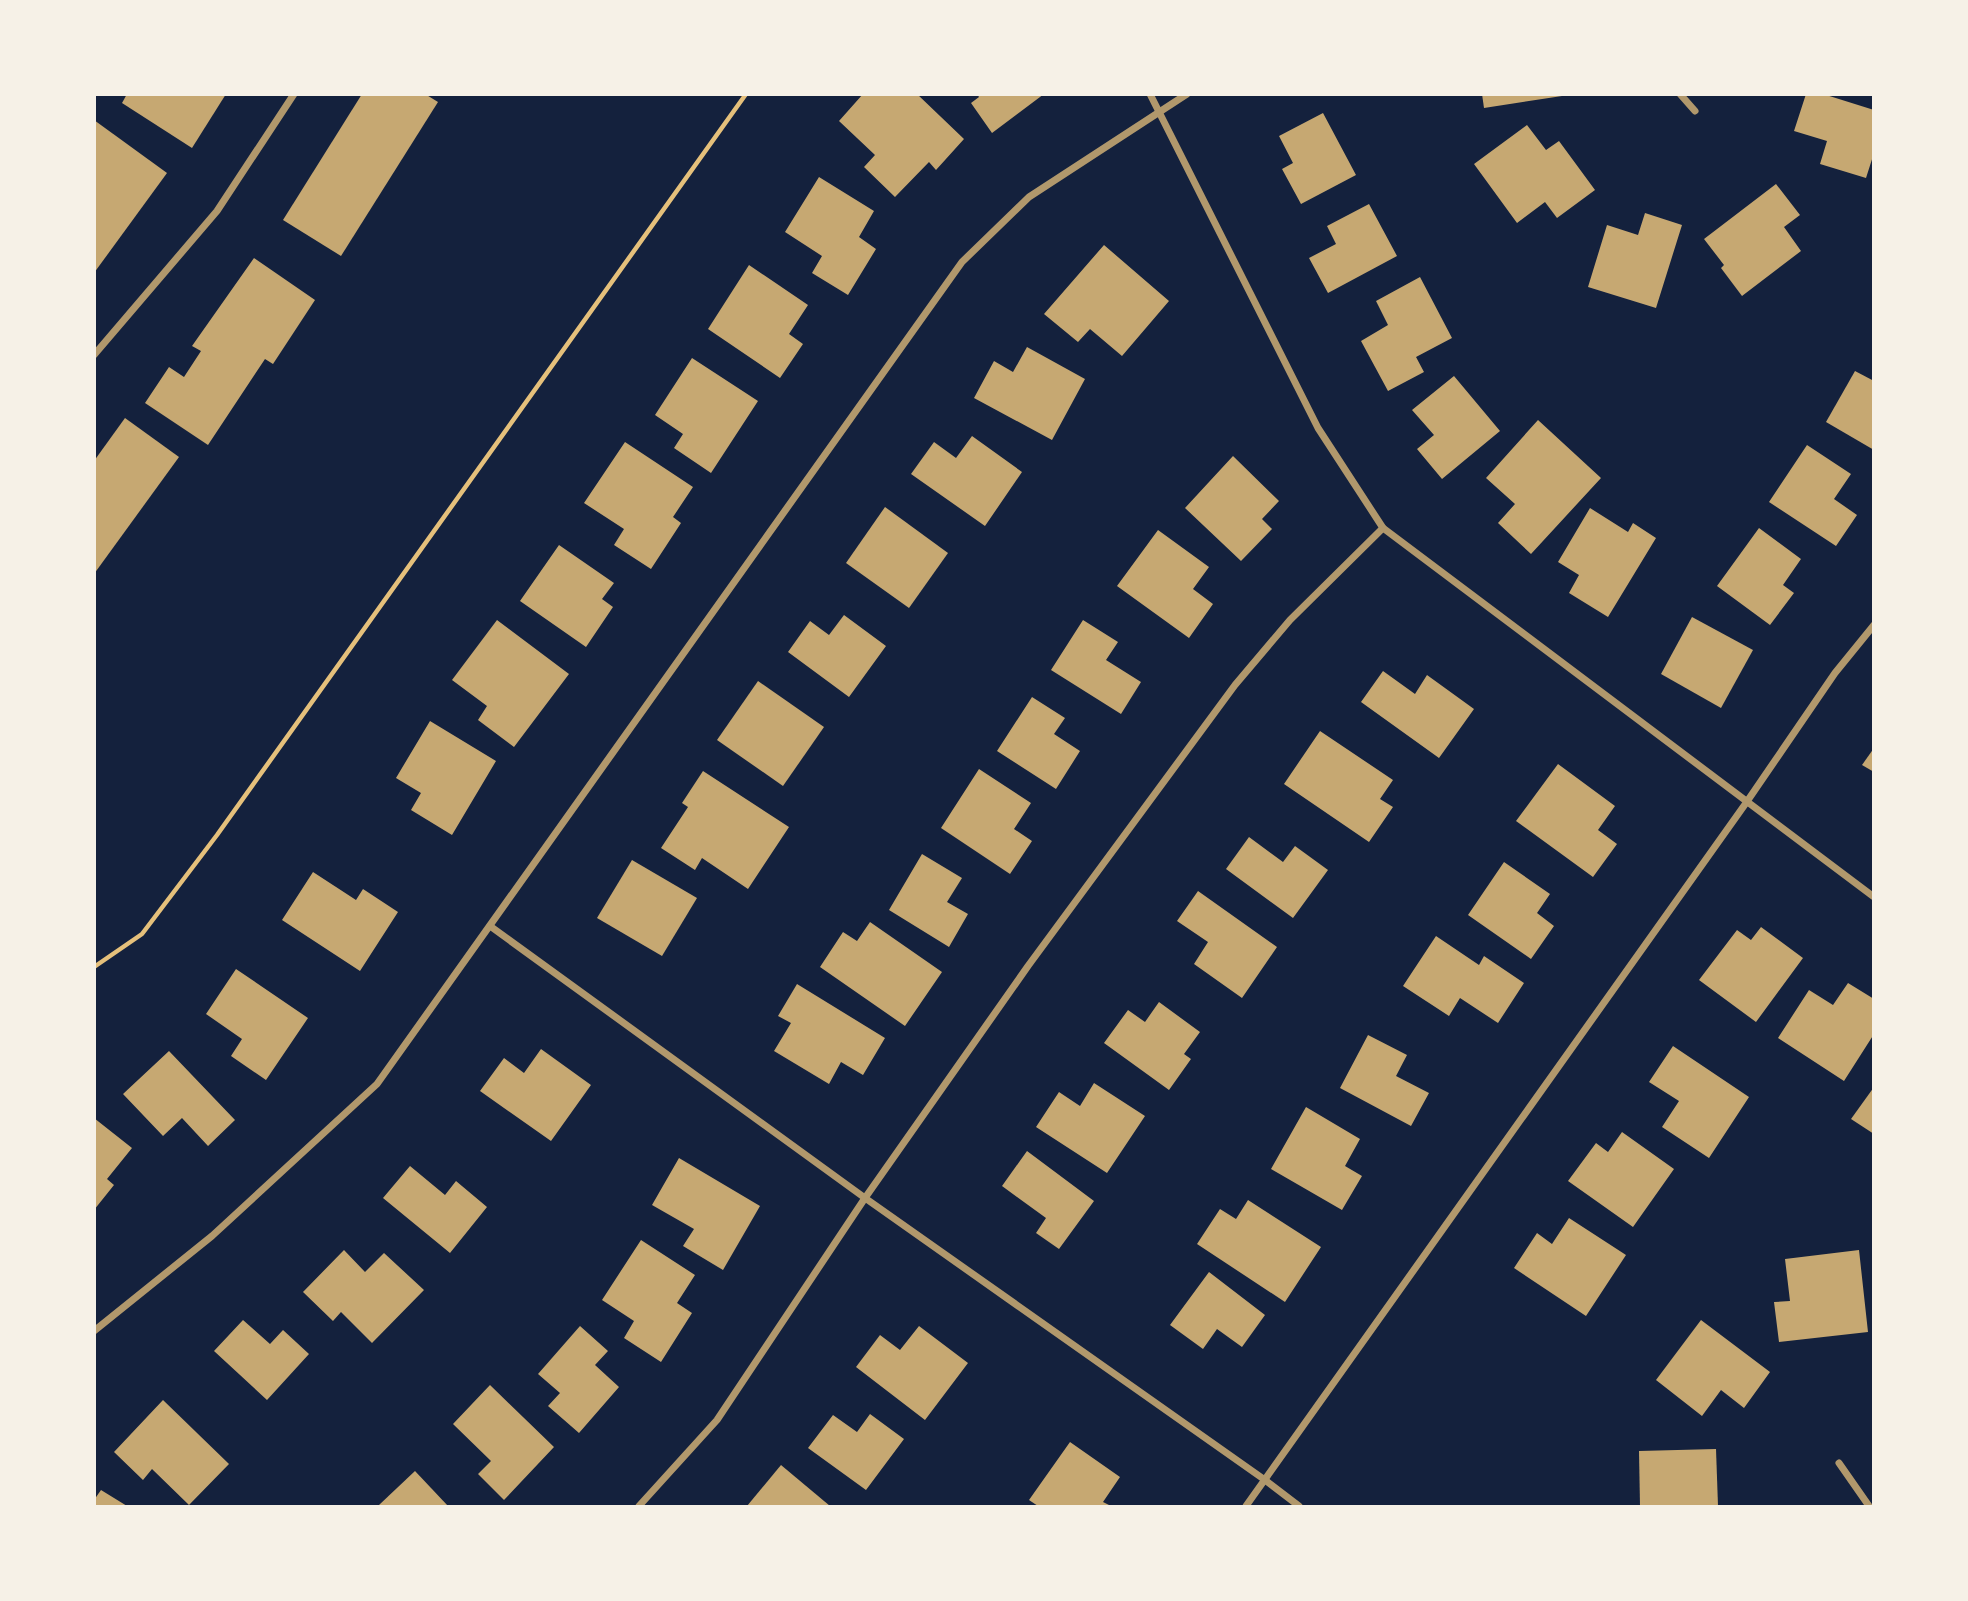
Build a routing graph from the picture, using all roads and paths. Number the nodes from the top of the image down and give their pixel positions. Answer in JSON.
{"nodes":[{"id":1,"x":294,"y":94,"type":"edge"},
{"id":2,"x":746,"y":94,"type":"edge"},
{"id":3,"x":1150,"y":94,"type":"edge"},
{"id":4,"x":1187,"y":94,"type":"edge"},
{"id":5,"x":1680,"y":94,"type":"edge"},
{"id":6,"x":1695,"y":111,"type":"dead end"},
{"id":7,"x":1159,"y":113,"type":"junction"},
{"id":8,"x":94,"y":355,"type":"edge"},
{"id":9,"x":1383,"y":528,"type":"junction"},
{"id":10,"x":1874,"y":625,"type":"edge"},
{"id":11,"x":1746,"y":803,"type":"junction"},
{"id":12,"x":1874,"y":897,"type":"edge"},
{"id":13,"x":490,"y":926,"type":"junction"},
{"id":14,"x":94,"y":967,"type":"edge"},
{"id":15,"x":865,"y":1198,"type":"junction"},
{"id":16,"x":94,"y":1331,"type":"edge"},
{"id":17,"x":1839,"y":1463,"type":"dead end"},
{"id":18,"x":1265,"y":1480,"type":"junction"},
{"id":19,"x":639,"y":1507,"type":"edge"},
{"id":20,"x":1246,"y":1507,"type":"edge"},
{"id":21,"x":1299,"y":1507,"type":"edge"},
{"id":22,"x":1869,"y":1507,"type":"edge"}],
"edges":[{"from":1,"to":8,"type":"street"},
{"from":2,"to":14,"type":"path"},
{"from":3,"to":7,"type":"street"},
{"from":4,"to":7,"type":"street"},
{"from":5,"to":6,"type":"street"},
{"from":7,"to":9,"type":"street"},
{"from":7,"to":13,"type":"street"},
{"from":9,"to":11,"type":"street"},
{"from":9,"to":15,"type":"street"},
{"from":10,"to":11,"type":"street"},
{"from":11,"to":12,"type":"street"},
{"from":11,"to":18,"type":"street"},
{"from":13,"to":15,"type":"street"},
{"from":13,"to":16,"type":"street"},
{"from":15,"to":18,"type":"street"},
{"from":15,"to":19,"type":"street"},
{"from":17,"to":22,"type":"street"},
{"from":18,"to":20,"type":"street"},
{"from":18,"to":21,"type":"street"}]}
